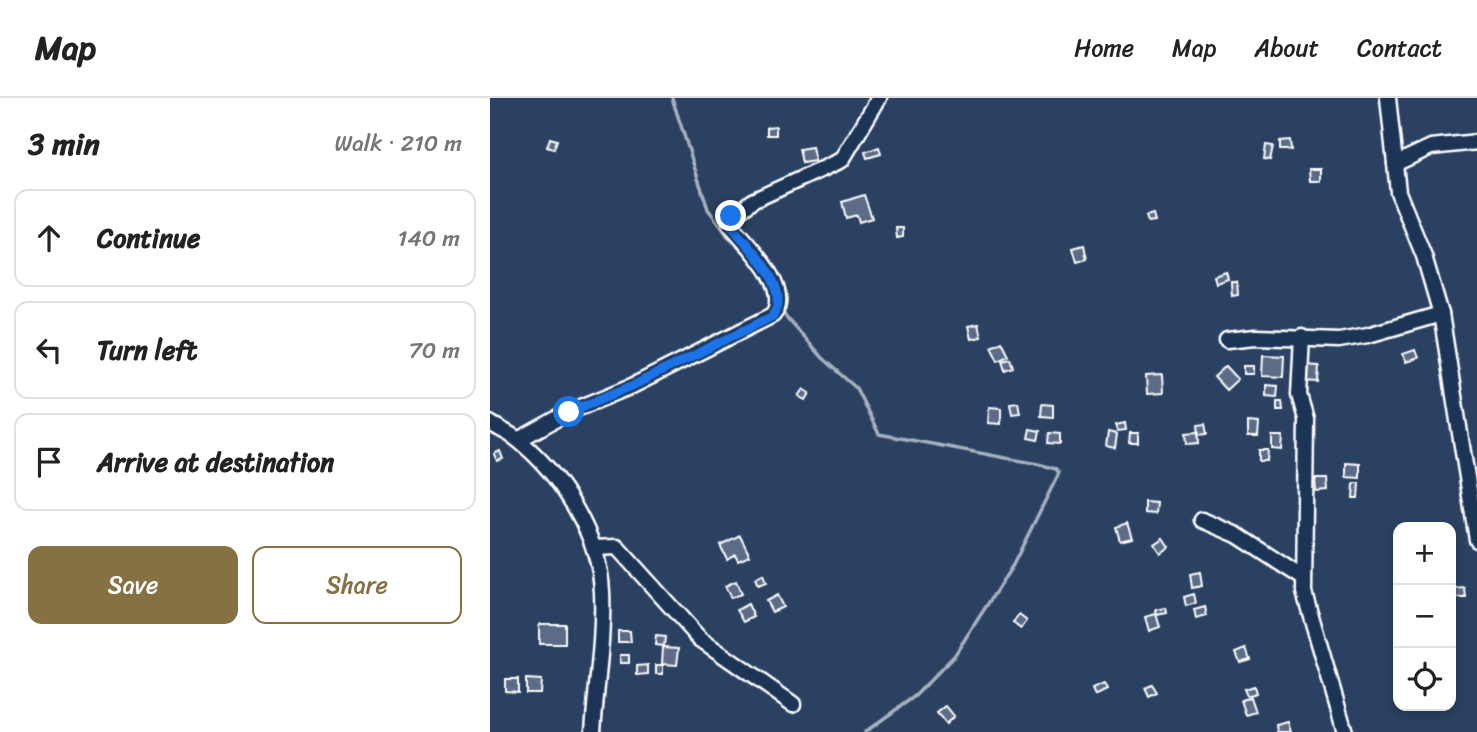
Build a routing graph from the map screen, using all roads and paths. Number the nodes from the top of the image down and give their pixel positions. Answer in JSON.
{"nodes":[{"id":1,"x":879,"y":98,"type":"edge"},
{"id":2,"x":1388,"y":98,"type":"edge"},
{"id":3,"x":1477,"y":142,"type":"edge"},
{"id":4,"x":1395,"y":164,"type":"junction"},
{"id":5,"x":1441,"y":314,"type":"junction"},
{"id":6,"x":1302,"y":337,"type":"junction"},
{"id":7,"x":1227,"y":340,"type":"dead end"},
{"id":8,"x":490,"y":423,"type":"edge"},
{"id":9,"x":518,"y":440,"type":"junction"},
{"id":10,"x":1202,"y":520,"type":"dead end"},
{"id":11,"x":1477,"y":540,"type":"edge"},
{"id":12,"x":594,"y":548,"type":"junction"},
{"id":13,"x":1303,"y":578,"type":"junction"},
{"id":14,"x":793,"y":704,"type":"dead end"},
{"id":15,"x":593,"y":732,"type":"edge"},
{"id":16,"x":1345,"y":732,"type":"edge"}],
"edges":[{"from":1,"to":9,"type":"street"},
{"from":2,"to":4,"type":"street"},
{"from":3,"to":4,"type":"street"},
{"from":4,"to":5,"type":"street"},
{"from":5,"to":6,"type":"street"},
{"from":5,"to":11,"type":"street"},
{"from":6,"to":7,"type":"street"},
{"from":6,"to":13,"type":"street"},
{"from":8,"to":9,"type":"street"},
{"from":9,"to":12,"type":"street"},
{"from":10,"to":13,"type":"street"},
{"from":12,"to":14,"type":"street"},
{"from":12,"to":15,"type":"street"},
{"from":13,"to":16,"type":"street"}]}
